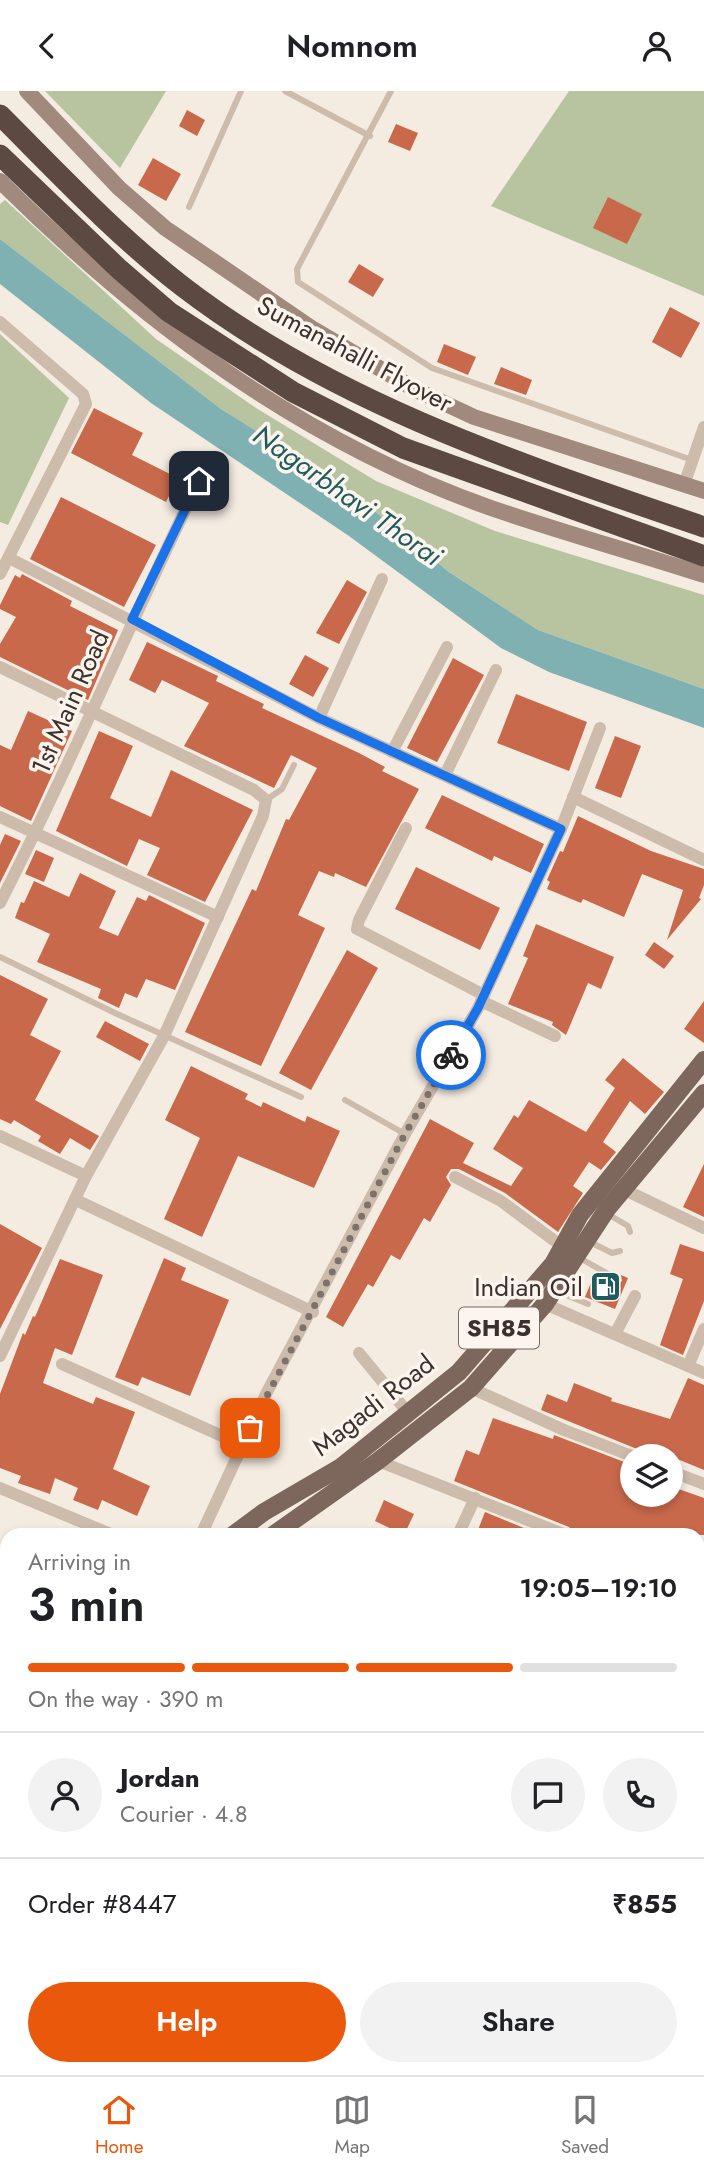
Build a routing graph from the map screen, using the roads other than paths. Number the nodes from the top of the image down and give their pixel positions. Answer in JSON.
{"nodes":[{"id":1,"x":27,"y":91,"type":"edge"},
{"id":2,"x":241,"y":91,"type":"edge"},
{"id":3,"x":285,"y":91,"type":"edge"},
{"id":4,"x":391,"y":91,"type":"edge"},
{"id":5,"x":0,"y":115,"type":"edge"},
{"id":6,"x":370,"y":136,"type":"junction"},
{"id":7,"x":0,"y":155,"type":"edge"},
{"id":8,"x":0,"y":182,"type":"edge"},
{"id":9,"x":189,"y":207,"type":"dead end"},
{"id":10,"x":0,"y":322,"type":"edge"},
{"id":11,"x":704,"y":427,"type":"edge"},
{"id":12,"x":692,"y":460,"type":"junction"},
{"id":13,"x":199,"y":481,"type":"dead end"},
{"id":14,"x":684,"y":485,"type":"junction"},
{"id":15,"x":704,"y":491,"type":"edge"},
{"id":16,"x":704,"y":527,"type":"edge"},
{"id":17,"x":704,"y":556,"type":"edge"},
{"id":18,"x":9,"y":558,"type":"junction"},
{"id":19,"x":0,"y":574,"type":"edge"},
{"id":20,"x":704,"y":575,"type":"edge"},
{"id":21,"x":382,"y":579,"type":"dead end"},
{"id":22,"x":132,"y":619,"type":"junction"},
{"id":23,"x":447,"y":647,"type":"dead end"},
{"id":24,"x":0,"y":667,"type":"edge"},
{"id":25,"x":496,"y":670,"type":"dead end"},
{"id":26,"x":91,"y":711,"type":"junction"},
{"id":27,"x":319,"y":718,"type":"junction"},
{"id":28,"x":600,"y":728,"type":"dead end"},
{"id":29,"x":392,"y":752,"type":"junction"},
{"id":30,"x":294,"y":765,"type":"dead end"},
{"id":31,"x":445,"y":775,"type":"junction"},
{"id":32,"x":573,"y":797,"type":"junction"},
{"id":33,"x":266,"y":800,"type":"junction"},
{"id":34,"x":0,"y":817,"type":"edge"},
{"id":35,"x":406,"y":828,"type":"dead end"},
{"id":36,"x":561,"y":829,"type":"junction"},
{"id":37,"x":35,"y":834,"type":"junction"},
{"id":38,"x":704,"y":860,"type":"edge"},
{"id":39,"x":0,"y":903,"type":"edge"},
{"id":40,"x":218,"y":917,"type":"junction"},
{"id":41,"x":0,"y":957,"type":"edge"},
{"id":42,"x":483,"y":998,"type":"junction"},
{"id":43,"x":164,"y":1036,"type":"junction"},
{"id":44,"x":555,"y":1036,"type":"dead end"},
{"id":45,"x":704,"y":1060,"type":"edge"},
{"id":46,"x":704,"y":1093,"type":"edge"},
{"id":47,"x":301,"y":1097,"type":"dead end"},
{"id":48,"x":345,"y":1100,"type":"dead end"},
{"id":49,"x":405,"y":1134,"type":"junction"},
{"id":50,"x":0,"y":1136,"type":"edge"},
{"id":51,"x":86,"y":1176,"type":"junction"},
{"id":52,"x":455,"y":1177,"type":"dead end"},
{"id":53,"x":623,"y":1189,"type":"junction"},
{"id":54,"x":76,"y":1201,"type":"junction"},
{"id":55,"x":605,"y":1213,"type":"junction"},
{"id":56,"x":704,"y":1228,"type":"edge"},
{"id":57,"x":630,"y":1232,"type":"dead end"},
{"id":58,"x":586,"y":1240,"type":"junction"},
{"id":59,"x":620,"y":1251,"type":"dead end"},
{"id":60,"x":569,"y":1252,"type":"junction"},
{"id":61,"x":617,"y":1279,"type":"dead end"},
{"id":62,"x":635,"y":1296,"type":"dead end"},
{"id":63,"x":549,"y":1297,"type":"junction"},
{"id":64,"x":588,"y":1304,"type":"dead end"},
{"id":65,"x":313,"y":1312,"type":"junction"},
{"id":66,"x":704,"y":1329,"type":"edge"},
{"id":67,"x":615,"y":1334,"type":"junction"},
{"id":68,"x":359,"y":1353,"type":"dead end"},
{"id":69,"x":0,"y":1356,"type":"edge"},
{"id":70,"x":62,"y":1364,"type":"dead end"},
{"id":71,"x":688,"y":1366,"type":"junction"},
{"id":72,"x":704,"y":1373,"type":"edge"},
{"id":73,"x":471,"y":1388,"type":"junction"},
{"id":74,"x":409,"y":1414,"type":"junction"},
{"id":75,"x":242,"y":1445,"type":"junction"},
{"id":76,"x":620,"y":1451,"type":"edge"},
{"id":77,"x":378,"y":1461,"type":"junction"},
{"id":78,"x":683,"y":1476,"type":"edge"},
{"id":79,"x":704,"y":1484,"type":"edge"},
{"id":80,"x":0,"y":1488,"type":"edge"},
{"id":81,"x":475,"y":1498,"type":"junction"},
{"id":82,"x":96,"y":1528,"type":"edge"},
{"id":83,"x":204,"y":1528,"type":"edge"},
{"id":84,"x":242,"y":1528,"type":"edge"},
{"id":85,"x":283,"y":1528,"type":"edge"},
{"id":86,"x":461,"y":1528,"type":"edge"},
{"id":87,"x":549,"y":1528,"type":"edge"}],
"edges":[{"from":1,"to":14,"type":"street"},
{"from":2,"to":9,"type":"lane"},
{"from":3,"to":6,"type":"lane"},
{"from":4,"to":6,"type":"lane"},
{"from":5,"to":16,"type":"highway","name":"Sumanahalli Flyover"},
{"from":6,"to":12,"type":"lane"},
{"from":7,"to":17,"type":"highway"},
{"from":8,"to":20,"type":"street"},
{"from":10,"to":18,"type":"street"},
{"from":11,"to":12,"type":"street"},
{"from":12,"to":14,"type":"street"},
{"from":13,"to":22,"type":"street","name":"1st Main Road"},
{"from":14,"to":15,"type":"street"},
{"from":18,"to":19,"type":"street"},
{"from":18,"to":22,"type":"street"},
{"from":21,"to":27,"type":"street"},
{"from":22,"to":26,"type":"street","name":"1st Main Road"},
{"from":22,"to":27,"type":"street"},
{"from":23,"to":29,"type":"street"},
{"from":24,"to":26,"type":"street"},
{"from":25,"to":31,"type":"street"},
{"from":26,"to":33,"type":"street"},
{"from":26,"to":37,"type":"street","name":"1st Main Road"},
{"from":27,"to":29,"type":"street"},
{"from":28,"to":32,"type":"street"},
{"from":29,"to":31,"type":"street"},
{"from":30,"to":33,"type":"lane"},
{"from":31,"to":36,"type":"street"},
{"from":32,"to":36,"type":"street"},
{"from":32,"to":38,"type":"street"},
{"from":33,"to":40,"type":"street"},
{"from":34,"to":37,"type":"street"},
{"from":35,"to":42,"type":"street"},
{"from":36,"to":42,"type":"street"},
{"from":37,"to":39,"type":"street","name":"1st Main Road"},
{"from":37,"to":40,"type":"street"},
{"from":40,"to":43,"type":"street"},
{"from":41,"to":43,"type":"lane"},
{"from":42,"to":44,"type":"street"},
{"from":42,"to":49,"type":"street"},
{"from":43,"to":47,"type":"lane"},
{"from":43,"to":51,"type":"street"},
{"from":45,"to":60,"type":"main road","name":"Magadi Road","number":"SH85"},
{"from":46,"to":53,"type":"main road","name":"Magadi Road","number":"SH85"},
{"from":48,"to":49,"type":"lane"},
{"from":49,"to":65,"type":"street"},
{"from":50,"to":51,"type":"street"},
{"from":51,"to":54,"type":"street"},
{"from":52,"to":60,"type":"street"},
{"from":53,"to":55,"type":"main road","name":"Magadi Road","number":"SH85"},
{"from":53,"to":56,"type":"street"},
{"from":54,"to":65,"type":"street"},
{"from":54,"to":69,"type":"street"},
{"from":55,"to":57,"type":"lane"},
{"from":55,"to":58,"type":"main road","name":"Magadi Road","number":"SH85"},
{"from":58,"to":59,"type":"lane"},
{"from":58,"to":60,"type":"main road","name":"Magadi Road","number":"SH85"},
{"from":60,"to":61,"type":"lane"},
{"from":60,"to":63,"type":"main road","name":"Magadi Road","number":"SH85"},
{"from":60,"to":74,"type":"main road","name":"Magadi Road","number":"SH85"},
{"from":62,"to":67,"type":"street"},
{"from":63,"to":64,"type":"lane"},
{"from":63,"to":67,"type":"street"},
{"from":63,"to":73,"type":"main road","name":"Magadi Road","number":"SH85"},
{"from":65,"to":75,"type":"street"},
{"from":66,"to":71,"type":"street"},
{"from":67,"to":71,"type":"street"},
{"from":68,"to":74,"type":"street"},
{"from":70,"to":75,"type":"street"},
{"from":71,"to":72,"type":"street"},
{"from":73,"to":76,"type":"street"},
{"from":73,"to":77,"type":"main road","name":"Magadi Road","number":"SH85"},
{"from":74,"to":84,"type":"main road","name":"Magadi Road","number":"SH85"},
{"from":75,"to":83,"type":"street"},
{"from":77,"to":81,"type":"street"},
{"from":77,"to":85,"type":"main road","name":"Magadi Road","number":"SH85"},
{"from":78,"to":79,"type":"street"},
{"from":80,"to":82,"type":"street"},
{"from":81,"to":86,"type":"street"},
{"from":81,"to":87,"type":"street"}]}
